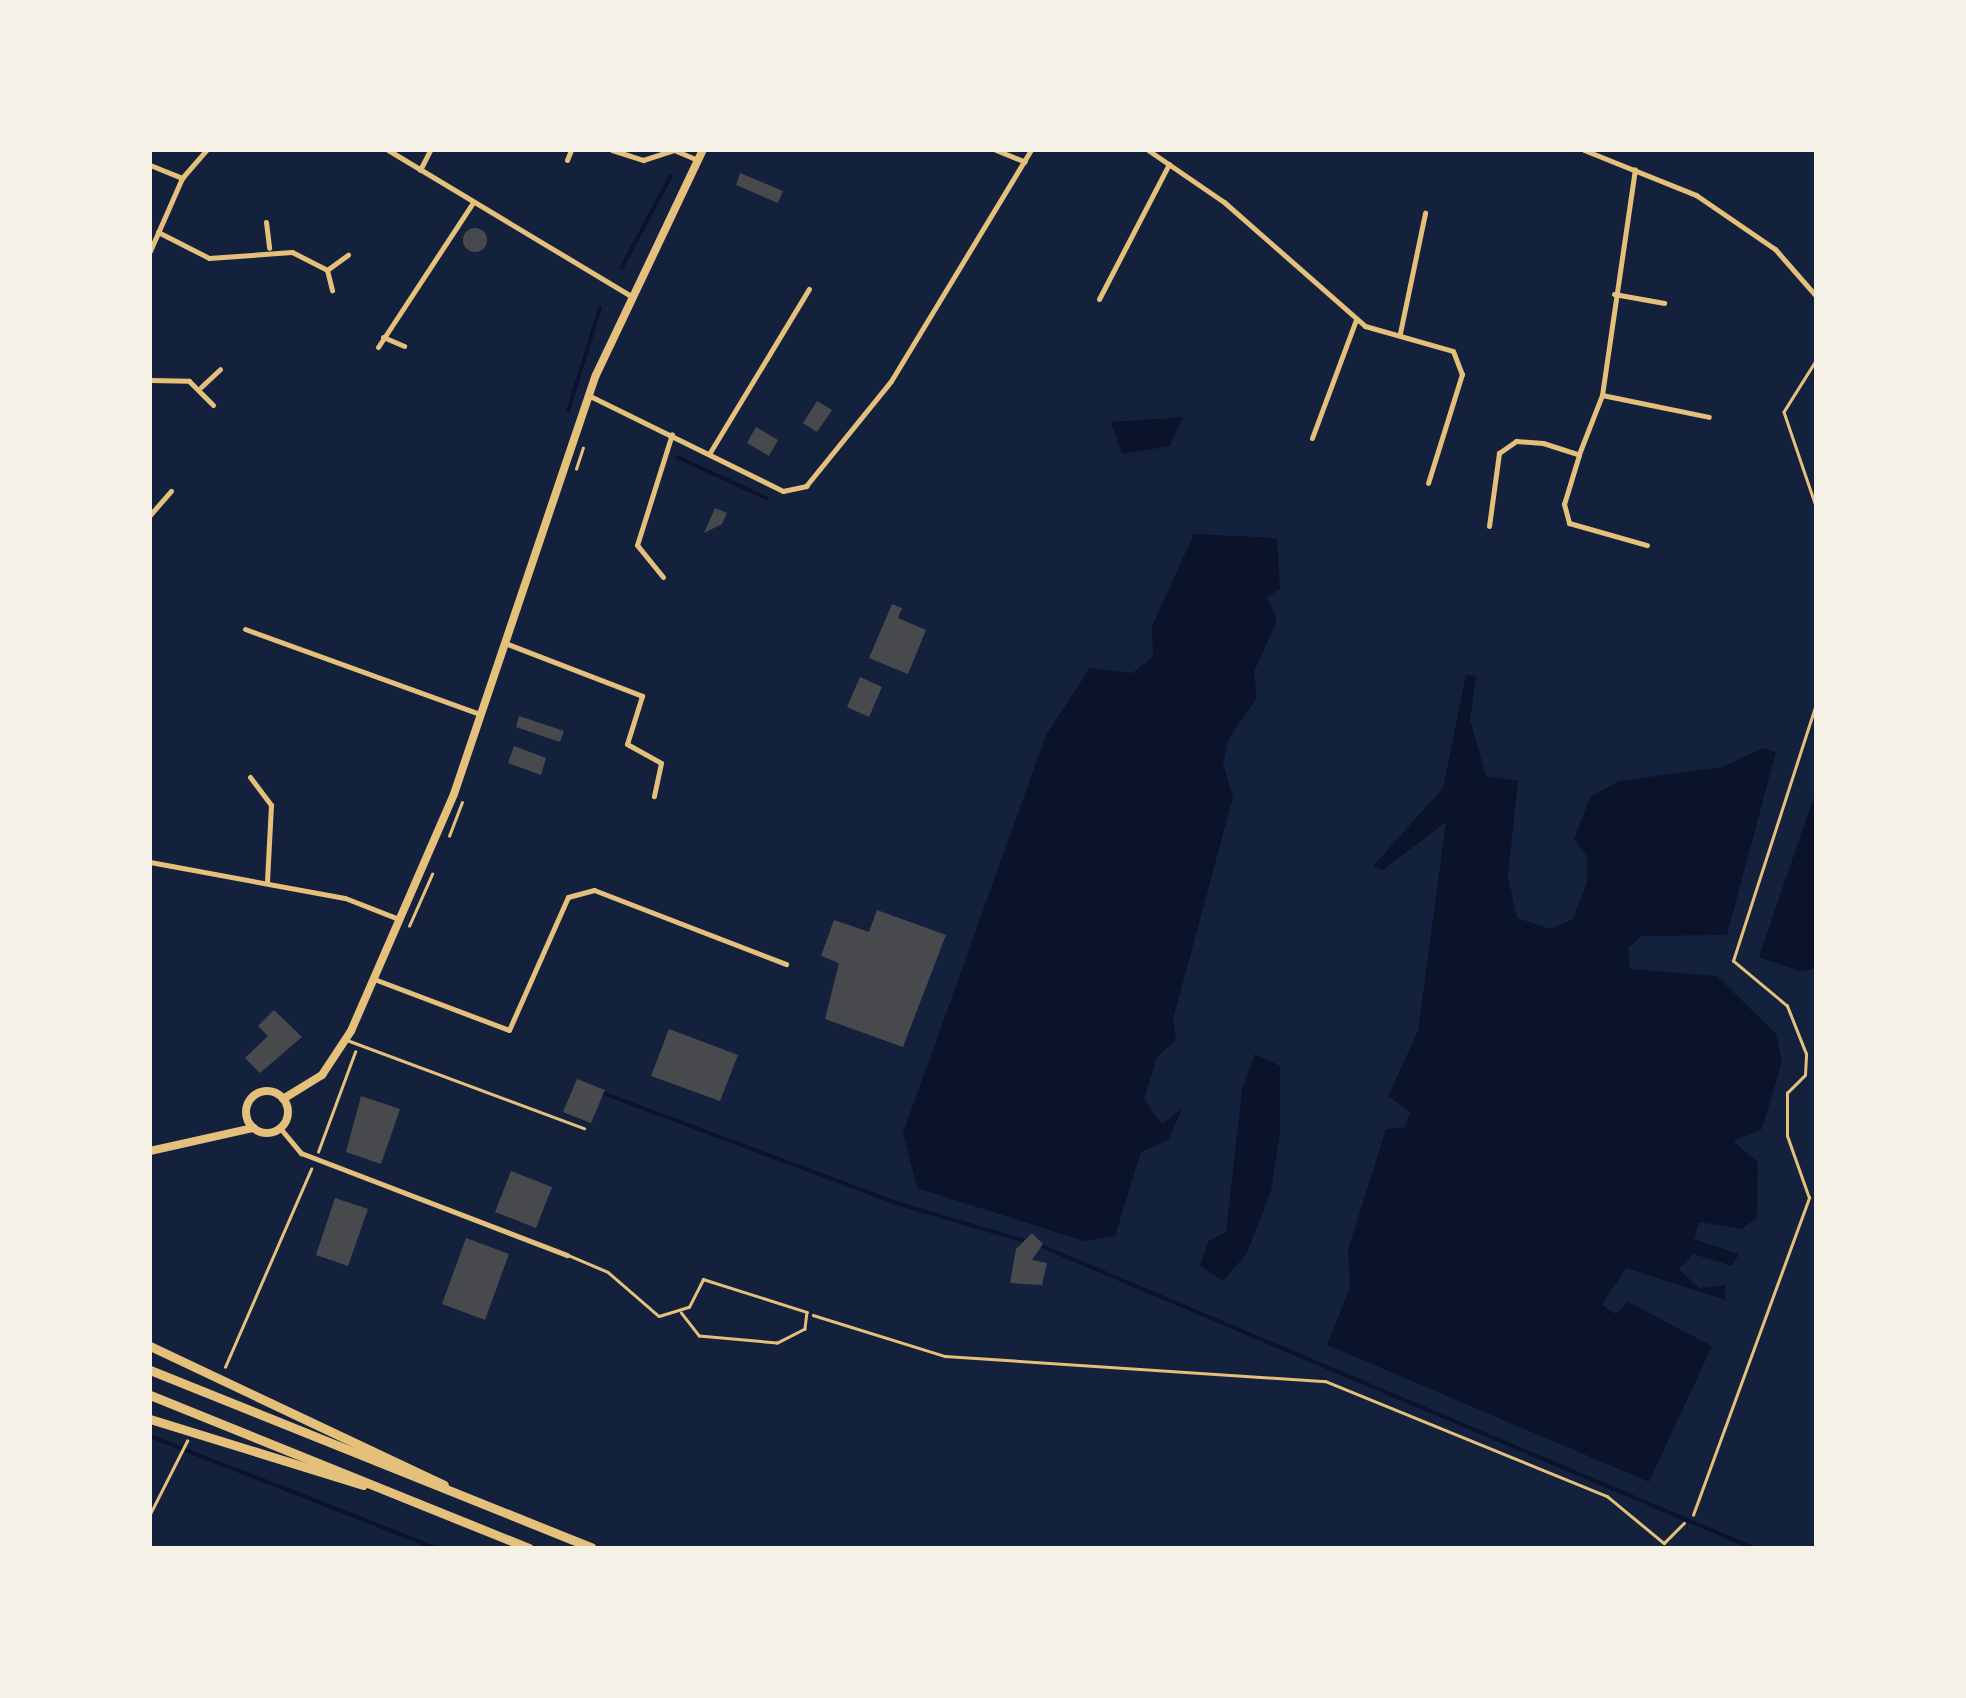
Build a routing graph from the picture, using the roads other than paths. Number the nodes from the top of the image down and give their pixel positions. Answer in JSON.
{"nodes":[{"id":1,"x":206,"y":150,"type":"edge"},
{"id":2,"x":388,"y":150,"type":"edge"},
{"id":3,"x":430,"y":150,"type":"edge"},
{"id":4,"x":571,"y":150,"type":"edge"},
{"id":5,"x":612,"y":150,"type":"edge"},
{"id":6,"x":703,"y":150,"type":"edge"},
{"id":7,"x":996,"y":150,"type":"edge"},
{"id":8,"x":1031,"y":150,"type":"edge"},
{"id":9,"x":1148,"y":150,"type":"edge"},
{"id":10,"x":1584,"y":150,"type":"edge"},
{"id":11,"x":566,"y":160,"type":"dead end"},
{"id":12,"x":697,"y":160,"type":"junction"},
{"id":13,"x":1026,"y":162,"type":"junction"},
{"id":14,"x":1169,"y":164,"type":"junction"},
{"id":15,"x":150,"y":165,"type":"edge"},
{"id":16,"x":1636,"y":169,"type":"junction"},
{"id":17,"x":420,"y":170,"type":"junction"},
{"id":18,"x":182,"y":178,"type":"junction"},
{"id":19,"x":472,"y":204,"type":"junction"},
{"id":20,"x":1425,"y":213,"type":"dead end"},
{"id":21,"x":266,"y":222,"type":"dead end"},
{"id":22,"x":158,"y":232,"type":"junction"},
{"id":23,"x":269,"y":248,"type":"junction"},
{"id":24,"x":150,"y":251,"type":"edge"},
{"id":25,"x":348,"y":255,"type":"dead end"},
{"id":26,"x":328,"y":270,"type":"junction"},
{"id":27,"x":809,"y":289,"type":"dead end"},
{"id":28,"x":332,"y":290,"type":"dead end"},
{"id":29,"x":1614,"y":294,"type":"junction"},
{"id":30,"x":631,"y":296,"type":"junction"},
{"id":31,"x":1816,"y":296,"type":"edge"},
{"id":32,"x":1099,"y":299,"type":"dead end"},
{"id":33,"x":1664,"y":303,"type":"dead end"},
{"id":34,"x":1356,"y":320,"type":"junction"},
{"id":35,"x":1400,"y":333,"type":"junction"},
{"id":36,"x":384,"y":337,"type":"junction"},
{"id":37,"x":404,"y":346,"type":"dead end"},
{"id":38,"x":378,"y":348,"type":"dead end"},
{"id":39,"x":220,"y":369,"type":"dead end"},
{"id":40,"x":150,"y":380,"type":"edge"},
{"id":41,"x":201,"y":387,"type":"junction"},
{"id":42,"x":1602,"y":395,"type":"junction"},
{"id":43,"x":590,"y":396,"type":"junction"},
{"id":44,"x":213,"y":405,"type":"dead end"},
{"id":45,"x":1709,"y":417,"type":"dead end"},
{"id":46,"x":672,"y":434,"type":"junction"},
{"id":47,"x":1312,"y":438,"type":"dead end"},
{"id":48,"x":710,"y":454,"type":"junction"},
{"id":49,"x":1578,"y":454,"type":"junction"},
{"id":50,"x":1428,"y":484,"type":"dead end"},
{"id":51,"x":171,"y":491,"type":"dead end"},
{"id":52,"x":150,"y":514,"type":"edge"},
{"id":53,"x":1488,"y":526,"type":"dead end"},
{"id":54,"x":1647,"y":545,"type":"dead end"},
{"id":55,"x":662,"y":578,"type":"dead end"},
{"id":56,"x":245,"y":629,"type":"dead end"},
{"id":57,"x":505,"y":643,"type":"junction"},
{"id":58,"x":483,"y":715,"type":"junction"},
{"id":59,"x":250,"y":777,"type":"dead end"},
{"id":60,"x":654,"y":796,"type":"dead end"},
{"id":61,"x":150,"y":862,"type":"edge"},
{"id":62,"x":267,"y":881,"type":"junction"},
{"id":63,"x":399,"y":919,"type":"junction"},
{"id":64,"x":786,"y":964,"type":"dead end"},
{"id":65,"x":371,"y":978,"type":"junction"},
{"id":66,"x":348,"y":1040,"type":"junction"},
{"id":67,"x":283,"y":1099,"type":"junction"},
{"id":68,"x":252,"y":1128,"type":"junction"},
{"id":69,"x":280,"y":1128,"type":"junction"},
{"id":70,"x":584,"y":1128,"type":"dead end"},
{"id":71,"x":150,"y":1151,"type":"edge"},
{"id":72,"x":567,"y":1255,"type":"joint"},
{"id":73,"x":681,"y":1312,"type":"junction"},
{"id":74,"x":150,"y":1346,"type":"edge"},
{"id":75,"x":150,"y":1370,"type":"edge"},
{"id":76,"x":150,"y":1395,"type":"edge"},
{"id":77,"x":150,"y":1419,"type":"edge"},
{"id":78,"x":376,"y":1486,"type":"junction"},
{"id":79,"x":454,"y":1492,"type":"junction"},
{"id":80,"x":530,"y":1548,"type":"edge"},
{"id":81,"x":592,"y":1548,"type":"edge"}],
"edges":[{"from":1,"to":18,"type":"street"},
{"from":2,"to":17,"type":"street"},
{"from":3,"to":17,"type":"street"},
{"from":4,"to":11,"type":"street"},
{"from":5,"to":12,"type":"street"},
{"from":6,"to":12,"type":"street"},
{"from":7,"to":13,"type":"street"},
{"from":8,"to":13,"type":"street"},
{"from":9,"to":14,"type":"street"},
{"from":10,"to":16,"type":"street"},
{"from":12,"to":30,"type":"street"},
{"from":13,"to":48,"type":"street"},
{"from":14,"to":32,"type":"street"},
{"from":14,"to":34,"type":"street"},
{"from":15,"to":18,"type":"street"},
{"from":16,"to":29,"type":"street"},
{"from":16,"to":31,"type":"street"},
{"from":17,"to":19,"type":"street"},
{"from":18,"to":22,"type":"street"},
{"from":19,"to":30,"type":"street"},
{"from":19,"to":36,"type":"street"},
{"from":20,"to":35,"type":"street"},
{"from":21,"to":23,"type":"street"},
{"from":22,"to":23,"type":"street"},
{"from":22,"to":24,"type":"street"},
{"from":23,"to":26,"type":"street"},
{"from":25,"to":26,"type":"street"},
{"from":26,"to":28,"type":"street"},
{"from":27,"to":48,"type":"street"},
{"from":29,"to":33,"type":"street"},
{"from":29,"to":42,"type":"street"},
{"from":30,"to":43,"type":"street"},
{"from":34,"to":35,"type":"street"},
{"from":34,"to":47,"type":"street"},
{"from":35,"to":50,"type":"street"},
{"from":36,"to":37,"type":"street"},
{"from":36,"to":38,"type":"street"},
{"from":39,"to":41,"type":"street"},
{"from":40,"to":41,"type":"street"},
{"from":41,"to":44,"type":"street"},
{"from":42,"to":45,"type":"street"},
{"from":42,"to":49,"type":"street"},
{"from":43,"to":46,"type":"street"},
{"from":43,"to":57,"type":"street"},
{"from":46,"to":48,"type":"street"},
{"from":46,"to":55,"type":"street"},
{"from":49,"to":53,"type":"street"},
{"from":49,"to":54,"type":"street"},
{"from":51,"to":52,"type":"street"},
{"from":56,"to":58,"type":"street"},
{"from":57,"to":58,"type":"street"},
{"from":57,"to":60,"type":"street"},
{"from":58,"to":63,"type":"street"},
{"from":59,"to":62,"type":"street"},
{"from":61,"to":62,"type":"street"},
{"from":62,"to":63,"type":"street"},
{"from":63,"to":65,"type":"street"},
{"from":64,"to":65,"type":"street"},
{"from":65,"to":66,"type":"street"},
{"from":66,"to":67,"type":"street"},
{"from":66,"to":70,"type":"lane"},
{"from":67,"to":68,"type":"street"},
{"from":67,"to":69,"type":"street"},
{"from":68,"to":69,"type":"street"},
{"from":68,"to":71,"type":"street"},
{"from":69,"to":72,"type":"street"},
{"from":72,"to":73,"type":"lane"},
{"from":73,"to":73,"type":"lane"},
{"from":74,"to":79,"type":"highway"},
{"from":75,"to":79,"type":"highway"},
{"from":76,"to":78,"type":"highway"},
{"from":77,"to":78,"type":"highway"},
{"from":78,"to":80,"type":"highway"},
{"from":79,"to":81,"type":"highway"}]}
